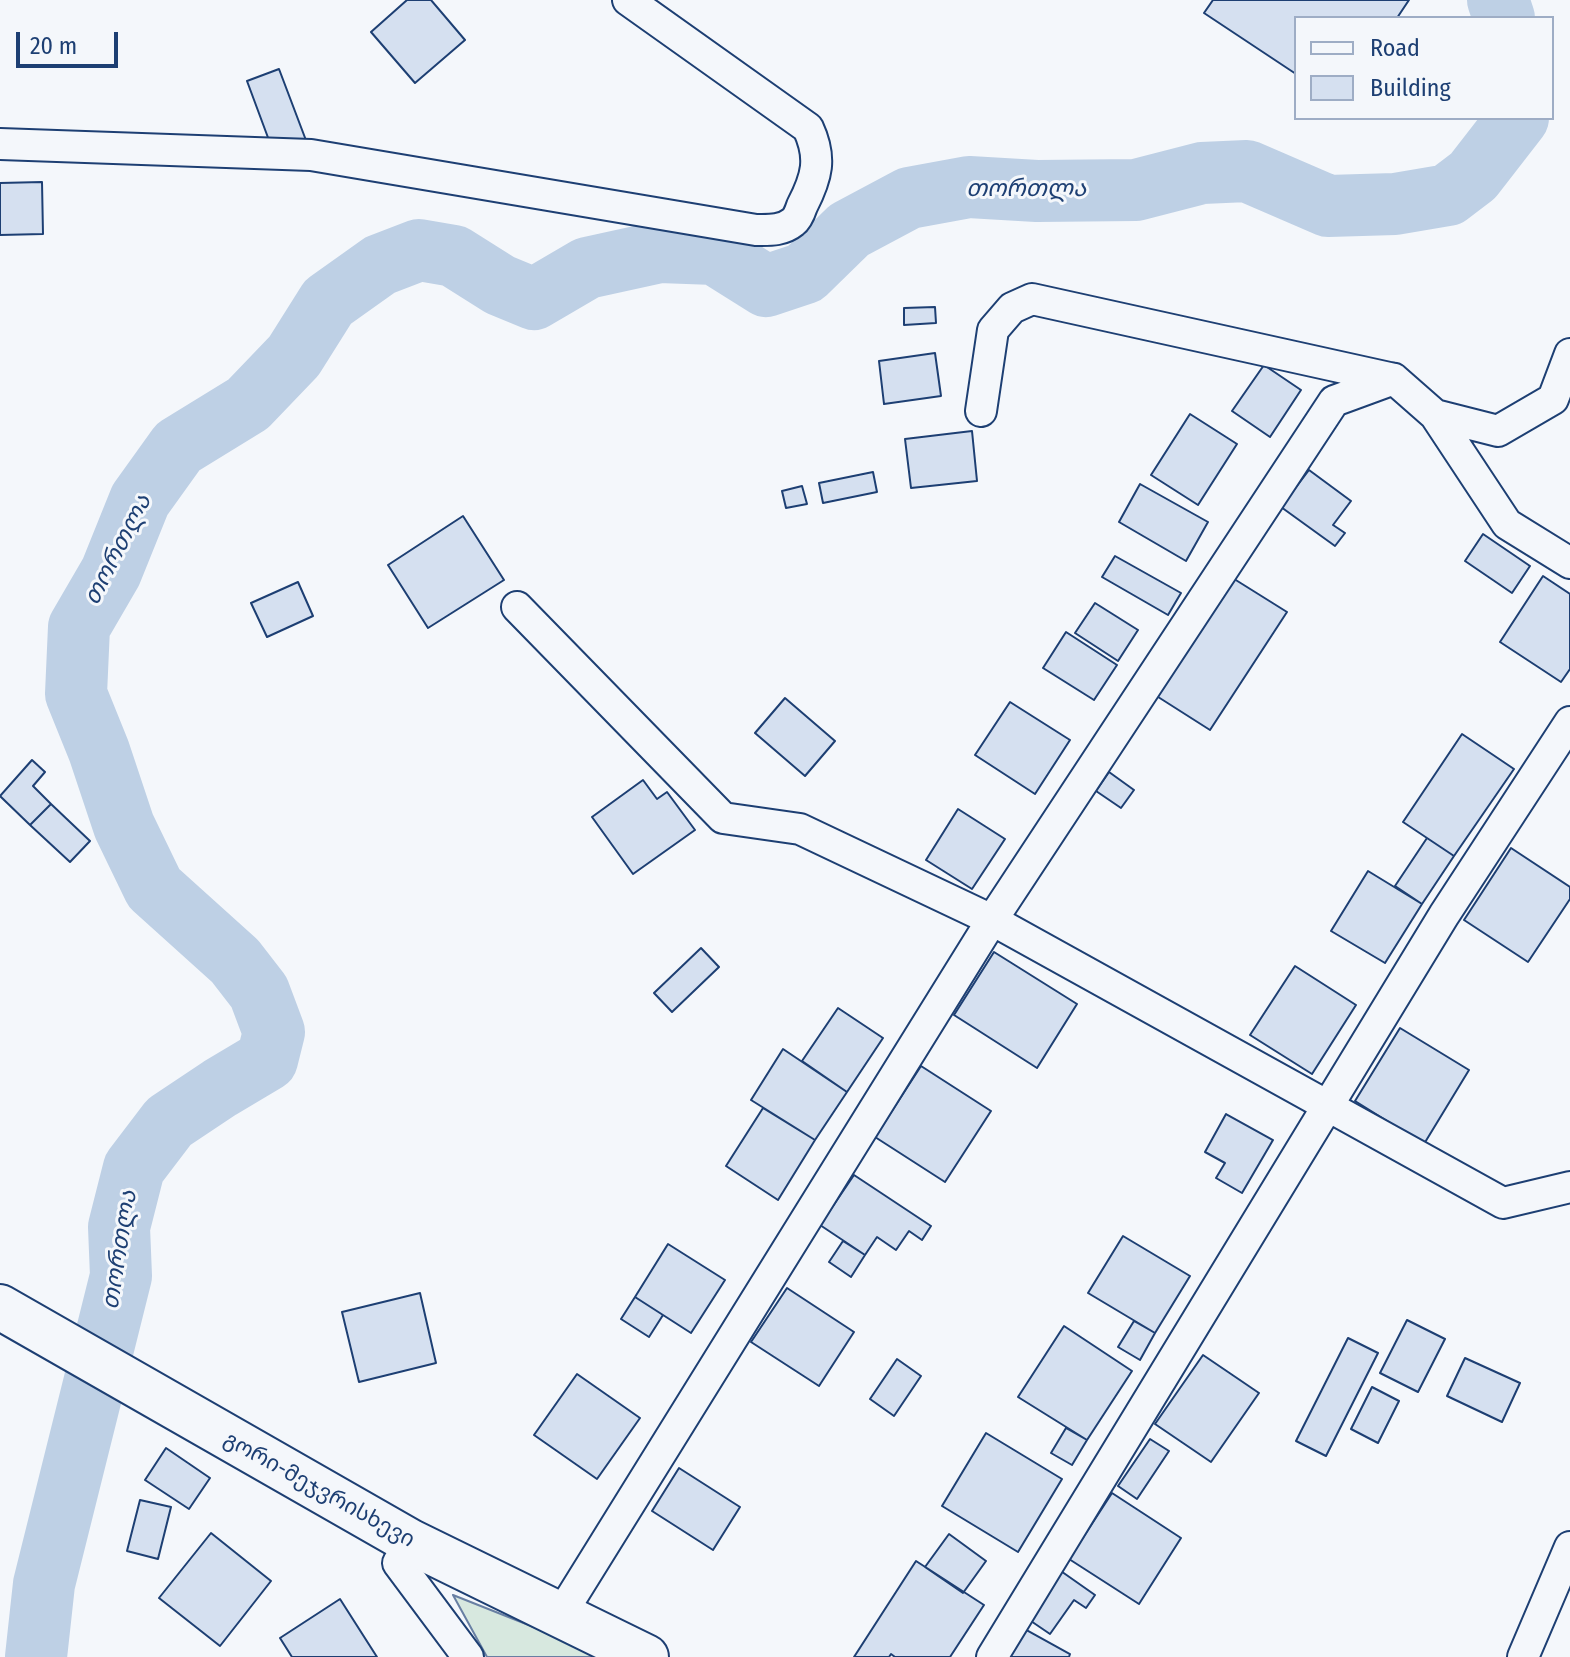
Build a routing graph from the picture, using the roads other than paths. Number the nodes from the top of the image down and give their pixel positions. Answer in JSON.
{"nodes":[{"id":1,"x":628,"y":0,"type":"edge"},
{"id":2,"x":0,"y":144,"type":"edge"},
{"id":3,"x":1570,"y":354,"type":"edge"},
{"id":4,"x":1394,"y":379,"type":"junction"},
{"id":5,"x":981,"y":411,"type":"dead end"},
{"id":6,"x":1435,"y":415,"type":"junction"},
{"id":7,"x":1570,"y":563,"type":"edge"},
{"id":8,"x":517,"y":607,"type":"dead end"},
{"id":9,"x":1570,"y":722,"type":"edge"},
{"id":10,"x":992,"y":920,"type":"junction"},
{"id":11,"x":1329,"y":1106,"type":"junction"},
{"id":12,"x":1570,"y":1187,"type":"edge"},
{"id":13,"x":0,"y":1307,"type":"edge"},
{"id":14,"x":411,"y":1542,"type":"junction"},
{"id":15,"x":1570,"y":1547,"type":"edge"},
{"id":16,"x":561,"y":1614,"type":"junction"},
{"id":17,"x":468,"y":1657,"type":"edge"},
{"id":18,"x":646,"y":1657,"type":"edge"},
{"id":19,"x":992,"y":1657,"type":"edge"},
{"id":20,"x":1523,"y":1657,"type":"edge"}],
"edges":[{"from":1,"to":2,"type":"street"},
{"from":3,"to":6,"type":"street"},
{"from":4,"to":5,"type":"street"},
{"from":4,"to":6,"type":"street"},
{"from":4,"to":10,"type":"street"},
{"from":6,"to":7,"type":"street"},
{"from":8,"to":10,"type":"street"},
{"from":9,"to":11,"type":"street"},
{"from":10,"to":11,"type":"street"},
{"from":10,"to":16,"type":"street"},
{"from":11,"to":12,"type":"street"},
{"from":11,"to":19,"type":"street"},
{"from":13,"to":14,"type":"main road","name":"გორი-მეჯვრისხევი"},
{"from":14,"to":16,"type":"main road","name":"გორი-მეჯვრისხევი"},
{"from":14,"to":17,"type":"street"},
{"from":15,"to":20,"type":"street"},
{"from":16,"to":18,"type":"main road","name":"გორი-მეჯვრისხევი"}]}
